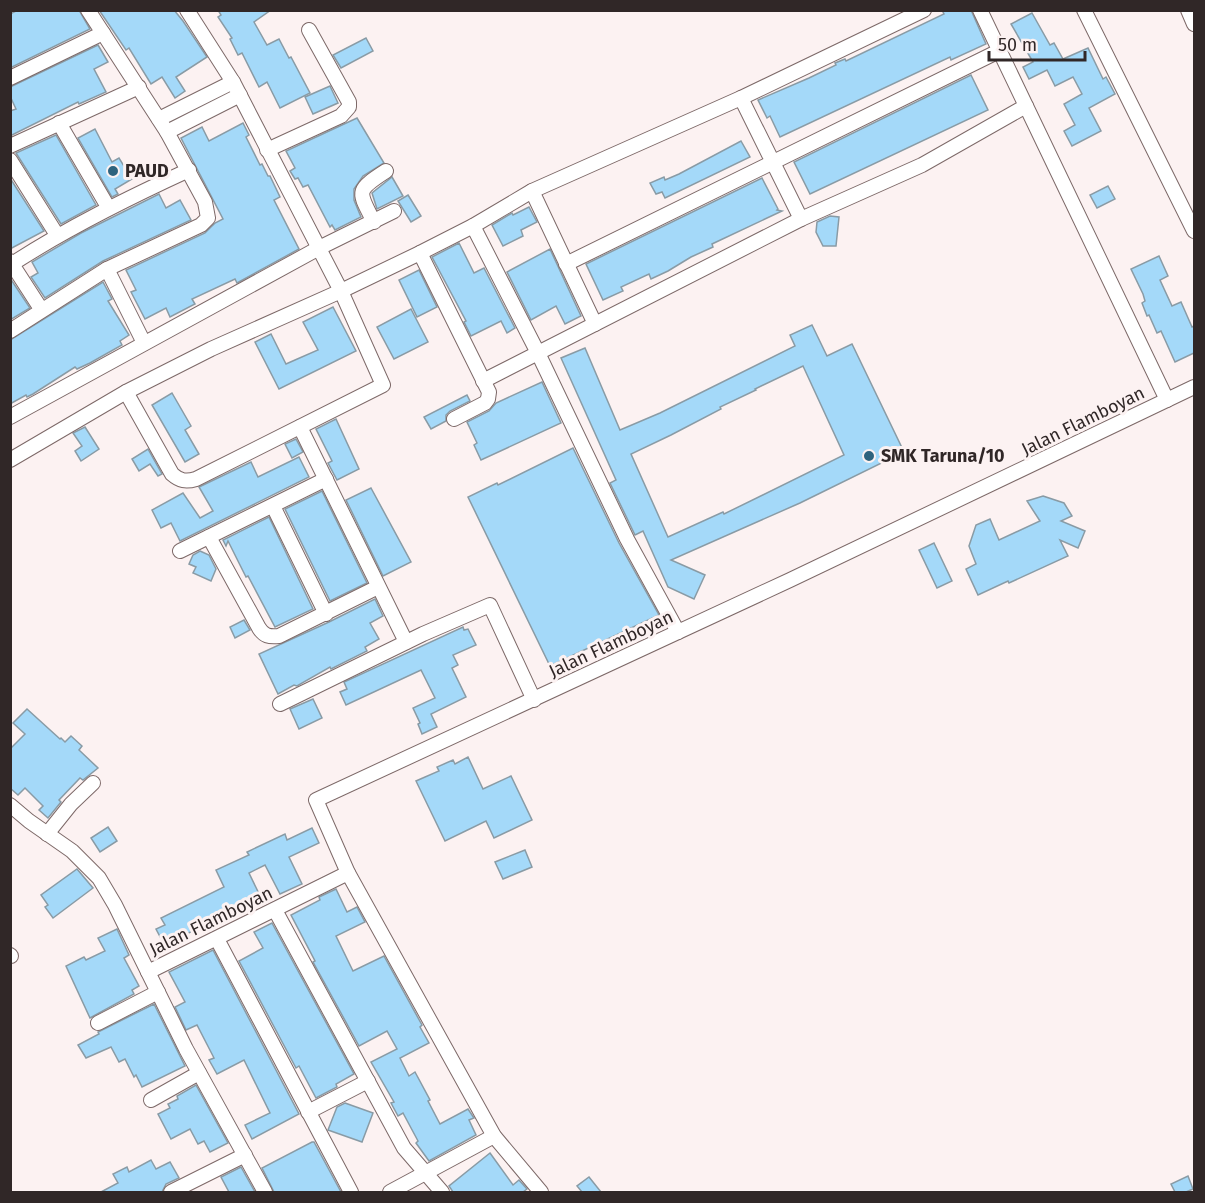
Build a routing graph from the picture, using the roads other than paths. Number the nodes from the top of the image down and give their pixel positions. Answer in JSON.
{"nodes":[{"id":1,"x":88,"y":10,"type":"edge"},
{"id":2,"x":187,"y":10,"type":"edge"},
{"id":3,"x":924,"y":10,"type":"edge"},
{"id":4,"x":980,"y":10,"type":"edge"},
{"id":5,"x":1084,"y":10,"type":"edge"},
{"id":6,"x":1188,"y":10,"type":"edge"},
{"id":7,"x":1194,"y":24,"type":"edge"},
{"id":8,"x":309,"y":30,"type":"dead end"},
{"id":9,"x":103,"y":33,"type":"junction"},
{"id":10,"x":999,"y":51,"type":"junction"},
{"id":11,"x":10,"y":78,"type":"edge"},
{"id":12,"x":233,"y":82,"type":"junction"},
{"id":13,"x":139,"y":87,"type":"junction"},
{"id":14,"x":240,"y":95,"type":"junction"},
{"id":15,"x":741,"y":98,"type":"junction"},
{"id":16,"x":1026,"y":106,"type":"junction"},
{"id":17,"x":159,"y":119,"type":"junction"},
{"id":18,"x":59,"y":123,"type":"junction"},
{"id":19,"x":168,"y":132,"type":"junction"},
{"id":20,"x":10,"y":146,"type":"edge"},
{"id":21,"x":267,"y":150,"type":"junction"},
{"id":22,"x":10,"y":160,"type":"edge"},
{"id":23,"x":772,"y":162,"type":"junction"},
{"id":24,"x":189,"y":170,"type":"junction"},
{"id":25,"x":386,"y":171,"type":"dead end"},
{"id":26,"x":531,"y":191,"type":"junction"},
{"id":27,"x":108,"y":207,"type":"junction"},
{"id":28,"x":394,"y":211,"type":"dead end"},
{"id":29,"x":801,"y":219,"type":"junction"},
{"id":30,"x":374,"y":222,"type":"junction"},
{"id":31,"x":473,"y":226,"type":"junction"},
{"id":32,"x":1194,"y":231,"type":"edge"},
{"id":33,"x":57,"y":235,"type":"junction"},
{"id":34,"x":319,"y":248,"type":"junction"},
{"id":35,"x":420,"y":253,"type":"junction"},
{"id":36,"x":11,"y":262,"type":"edge"},
{"id":37,"x":566,"y":264,"type":"junction"},
{"id":38,"x":107,"y":269,"type":"junction"},
{"id":39,"x":341,"y":291,"type":"junction"},
{"id":40,"x":41,"y":309,"type":"junction"},
{"id":41,"x":595,"y":324,"type":"junction"},
{"id":42,"x":10,"y":331,"type":"edge"},
{"id":43,"x":144,"y":343,"type":"junction"},
{"id":44,"x":538,"y":353,"type":"junction"},
{"id":45,"x":483,"y":381,"type":"junction"},
{"id":46,"x":1194,"y":387,"type":"edge"},
{"id":47,"x":126,"y":392,"type":"junction"},
{"id":48,"x":1167,"y":400,"type":"junction"},
{"id":49,"x":10,"y":417,"type":"edge"},
{"id":50,"x":454,"y":419,"type":"dead end"},
{"id":51,"x":300,"y":427,"type":"junction"},
{"id":52,"x":10,"y":460,"type":"edge"},
{"id":53,"x":326,"y":479,"type":"junction"},
{"id":54,"x":273,"y":506,"type":"junction"},
{"id":55,"x":209,"y":537,"type":"junction"},
{"id":56,"x":180,"y":551,"type":"dead end"},
{"id":57,"x":378,"y":587,"type":"junction"},
{"id":58,"x":326,"y":614,"type":"junction"},
{"id":59,"x":678,"y":633,"type":"junction"},
{"id":60,"x":406,"y":642,"type":"junction"},
{"id":61,"x":534,"y":700,"type":"junction"},
{"id":62,"x":280,"y":704,"type":"dead end"},
{"id":63,"x":93,"y":783,"type":"dead end"},
{"id":64,"x":10,"y":805,"type":"edge"},
{"id":65,"x":47,"y":834,"type":"junction"},
{"id":66,"x":348,"y":873,"type":"junction"},
{"id":67,"x":275,"y":910,"type":"junction"},
{"id":68,"x":217,"y":939,"type":"junction"},
{"id":69,"x":148,"y":972,"type":"junction"},
{"id":70,"x":158,"y":992,"type":"junction"},
{"id":71,"x":98,"y":1023,"type":"dead end"},
{"id":72,"x":199,"y":1073,"type":"junction"},
{"id":73,"x":368,"y":1081,"type":"junction"},
{"id":74,"x":152,"y":1100,"type":"dead end"},
{"id":75,"x":308,"y":1112,"type":"junction"},
{"id":76,"x":494,"y":1136,"type":"junction"},
{"id":77,"x":245,"y":1155,"type":"junction"},
{"id":78,"x":426,"y":1174,"type":"junction"},
{"id":79,"x":171,"y":1192,"type":"edge"},
{"id":80,"x":265,"y":1192,"type":"edge"},
{"id":81,"x":351,"y":1192,"type":"edge"},
{"id":82,"x":390,"y":1192,"type":"edge"},
{"id":83,"x":442,"y":1192,"type":"edge"},
{"id":84,"x":541,"y":1192,"type":"edge"}],
"edges":[{"from":1,"to":9,"type":"street"},
{"from":2,"to":12,"type":"street"},
{"from":3,"to":15,"type":"street"},
{"from":4,"to":10,"type":"street"},
{"from":5,"to":32,"type":"street"},
{"from":6,"to":7,"type":"street"},
{"from":8,"to":21,"type":"street"},
{"from":9,"to":11,"type":"street"},
{"from":9,"to":13,"type":"street"},
{"from":10,"to":16,"type":"street"},
{"from":10,"to":23,"type":"street"},
{"from":12,"to":14,"type":"street"},
{"from":12,"to":17,"type":"street"},
{"from":13,"to":17,"type":"street"},
{"from":13,"to":18,"type":"street"},
{"from":14,"to":19,"type":"street"},
{"from":14,"to":21,"type":"street"},
{"from":15,"to":23,"type":"street"},
{"from":15,"to":26,"type":"street"},
{"from":16,"to":29,"type":"street"},
{"from":16,"to":48,"type":"street"},
{"from":17,"to":19,"type":"street"},
{"from":18,"to":20,"type":"street"},
{"from":18,"to":27,"type":"street"},
{"from":19,"to":24,"type":"street"},
{"from":21,"to":34,"type":"street"},
{"from":22,"to":33,"type":"street"},
{"from":23,"to":29,"type":"street"},
{"from":23,"to":37,"type":"street"},
{"from":24,"to":27,"type":"street"},
{"from":24,"to":38,"type":"street"},
{"from":25,"to":30,"type":"street"},
{"from":26,"to":31,"type":"street"},
{"from":26,"to":37,"type":"street"},
{"from":27,"to":33,"type":"street"},
{"from":28,"to":30,"type":"street"},
{"from":29,"to":41,"type":"street"},
{"from":30,"to":34,"type":"street"},
{"from":31,"to":35,"type":"street"},
{"from":31,"to":44,"type":"street"},
{"from":33,"to":36,"type":"street"},
{"from":34,"to":39,"type":"street"},
{"from":34,"to":43,"type":"street"},
{"from":35,"to":39,"type":"street"},
{"from":35,"to":45,"type":"street"},
{"from":36,"to":40,"type":"street"},
{"from":37,"to":41,"type":"street"},
{"from":38,"to":40,"type":"street"},
{"from":38,"to":43,"type":"street"},
{"from":39,"to":47,"type":"street"},
{"from":39,"to":51,"type":"street"},
{"from":40,"to":42,"type":"street"},
{"from":41,"to":44,"type":"street"},
{"from":43,"to":49,"type":"street"},
{"from":44,"to":45,"type":"street"},
{"from":44,"to":59,"type":"street"},
{"from":45,"to":50,"type":"street"},
{"from":46,"to":48,"type":"street","name":"Jalan Flamboyan"},
{"from":47,"to":51,"type":"street"},
{"from":47,"to":52,"type":"street"},
{"from":48,"to":59,"type":"street","name":"Jalan Flamboyan"},
{"from":51,"to":53,"type":"street"},
{"from":53,"to":54,"type":"street"},
{"from":53,"to":57,"type":"street"},
{"from":54,"to":55,"type":"street"},
{"from":54,"to":58,"type":"street"},
{"from":55,"to":56,"type":"street"},
{"from":55,"to":58,"type":"street"},
{"from":57,"to":58,"type":"street"},
{"from":57,"to":60,"type":"street"},
{"from":59,"to":61,"type":"street","name":"Jalan Flamboyan"},
{"from":60,"to":61,"type":"street"},
{"from":60,"to":62,"type":"street"},
{"from":61,"to":66,"type":"street","name":"Jalan Flamboyan"},
{"from":63,"to":65,"type":"street"},
{"from":64,"to":65,"type":"street"},
{"from":65,"to":69,"type":"street"},
{"from":66,"to":67,"type":"street","name":"Jalan Flamboyan"},
{"from":66,"to":76,"type":"street"},
{"from":67,"to":68,"type":"street","name":"Jalan Flamboyan"},
{"from":67,"to":73,"type":"street"},
{"from":68,"to":69,"type":"street","name":"Jalan Flamboyan"},
{"from":68,"to":75,"type":"street"},
{"from":69,"to":70,"type":"street"},
{"from":70,"to":71,"type":"street"},
{"from":70,"to":72,"type":"street"},
{"from":72,"to":74,"type":"street"},
{"from":72,"to":77,"type":"street"},
{"from":73,"to":75,"type":"street"},
{"from":73,"to":78,"type":"street"},
{"from":75,"to":81,"type":"street"},
{"from":76,"to":78,"type":"street"},
{"from":76,"to":84,"type":"street"},
{"from":77,"to":79,"type":"street"},
{"from":77,"to":80,"type":"street"},
{"from":78,"to":82,"type":"street"},
{"from":78,"to":83,"type":"street"}]}
